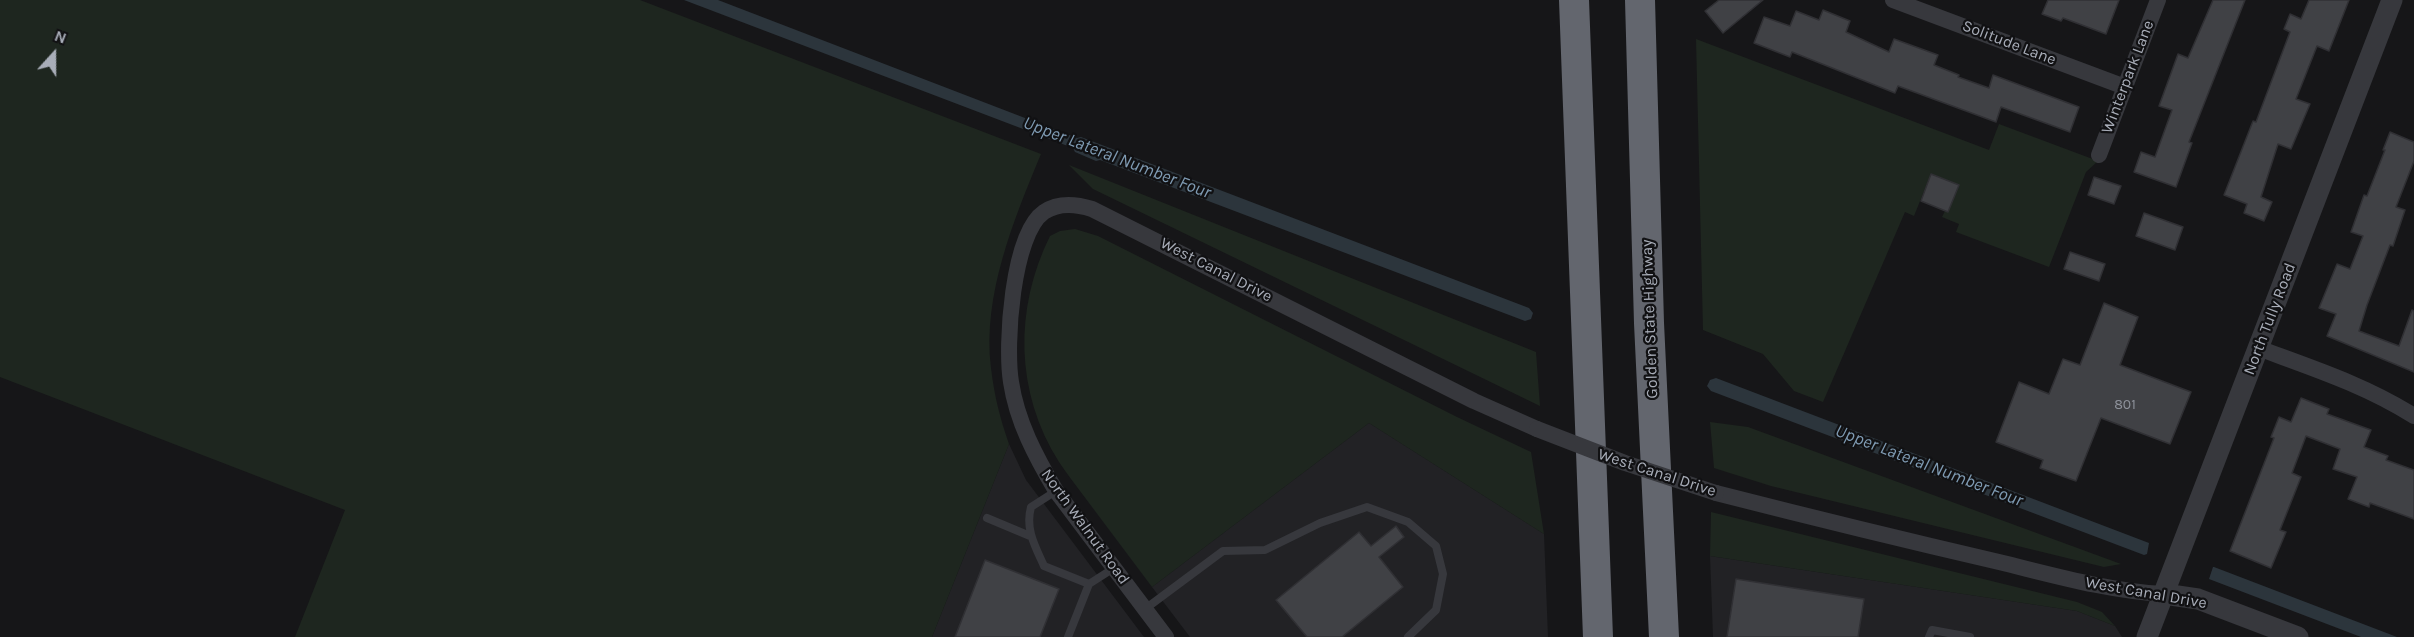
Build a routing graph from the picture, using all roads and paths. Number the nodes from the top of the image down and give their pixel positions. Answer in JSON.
{"nodes":[{"id":1,"x":1574,"y":0,"type":"edge"},
{"id":2,"x":1640,"y":0,"type":"edge"},
{"id":3,"x":1893,"y":0,"type":"edge"},
{"id":4,"x":2158,"y":0,"type":"edge"},
{"id":5,"x":2392,"y":0,"type":"edge"},
{"id":6,"x":2125,"y":87,"type":"junction"},
{"id":7,"x":2099,"y":155,"type":"dead end"},
{"id":8,"x":1053,"y":207,"type":"joint"},
{"id":9,"x":2258,"y":348,"type":"junction"},
{"id":10,"x":2414,"y":416,"type":"edge"},
{"id":11,"x":1056,"y":491,"type":"junction"},
{"id":12,"x":987,"y":518,"type":"dead end"},
{"id":13,"x":1030,"y":536,"type":"junction"},
{"id":14,"x":1114,"y":568,"type":"junction"},
{"id":15,"x":1089,"y":584,"type":"junction"},
{"id":16,"x":2164,"y":594,"type":"junction"},
{"id":17,"x":1145,"y":609,"type":"junction"},
{"id":18,"x":1068,"y":637,"type":"edge"},
{"id":19,"x":1166,"y":637,"type":"edge"},
{"id":20,"x":1408,"y":637,"type":"edge"},
{"id":21,"x":1598,"y":637,"type":"edge"},
{"id":22,"x":1664,"y":637,"type":"edge"},
{"id":23,"x":1929,"y":637,"type":"edge"},
{"id":24,"x":1970,"y":637,"type":"edge"},
{"id":25,"x":2147,"y":637,"type":"edge"},
{"id":26,"x":2298,"y":637,"type":"edge"}],
"edges":[{"from":1,"to":21,"type":"highway"},
{"from":2,"to":22,"type":"highway","name":"Golden State Highway"},
{"from":3,"to":6,"type":"street","name":"Solitude Lane"},
{"from":4,"to":6,"type":"street","name":"Winterpark Lane"},
{"from":5,"to":9,"type":"street","name":"North Tully Road"},
{"from":6,"to":7,"type":"street","name":"Winterpark Lane"},
{"from":8,"to":11,"type":"street","name":"North Walnut Road"},
{"from":8,"to":16,"type":"street","name":"West Canal Drive","bridge":true},
{"from":9,"to":10,"type":"street"},
{"from":9,"to":16,"type":"street","name":"North Tully Road"},
{"from":11,"to":13,"type":"lane"},
{"from":11,"to":14,"type":"street","name":"North Walnut Road"},
{"from":12,"to":13,"type":"lane"},
{"from":13,"to":15,"type":"lane"},
{"from":14,"to":15,"type":"lane"},
{"from":14,"to":17,"type":"street","name":"North Walnut Road"},
{"from":15,"to":18,"type":"lane"},
{"from":16,"to":25,"type":"street","name":"North Tully Road"},
{"from":16,"to":26,"type":"street","name":"West Canal Drive"},
{"from":17,"to":19,"type":"street","name":"North Walnut Road"},
{"from":17,"to":20,"type":"lane"},
{"from":23,"to":24,"type":"lane"}]}
